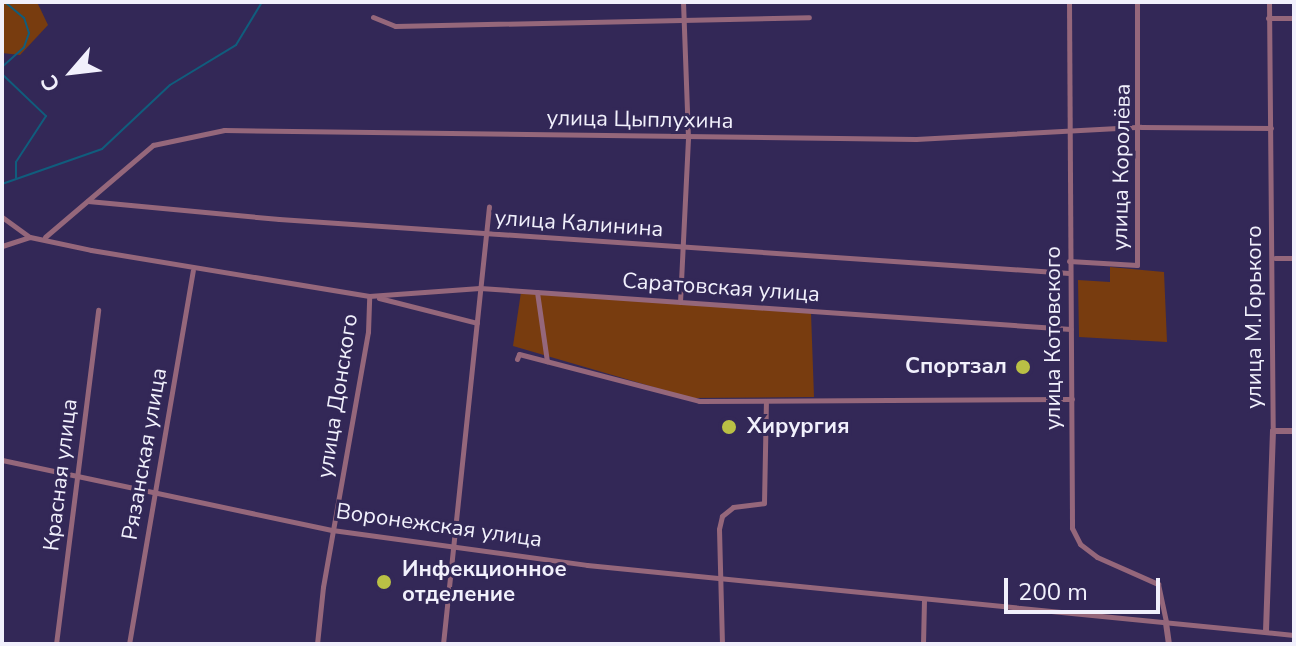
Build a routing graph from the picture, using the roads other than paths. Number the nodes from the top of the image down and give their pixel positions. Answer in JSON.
{"nodes":[{"id":1,"x":683,"y":2,"type":"edge"},
{"id":2,"x":1069,"y":2,"type":"edge"},
{"id":3,"x":1137,"y":2,"type":"edge"},
{"id":4,"x":1269,"y":2,"type":"edge"},
{"id":5,"x":373,"y":17,"type":"dead end"},
{"id":6,"x":809,"y":17,"type":"dead end"},
{"id":7,"x":1268,"y":18,"type":"junction"},
{"id":8,"x":1294,"y":18,"type":"edge"},
{"id":9,"x":684,"y":21,"type":"junction"},
{"id":10,"x":1141,"y":127,"type":"junction"},
{"id":11,"x":1271,"y":128,"type":"junction"},
{"id":12,"x":1068,"y":130,"type":"junction"},
{"id":13,"x":688,"y":138,"type":"junction"},
{"id":14,"x":88,"y":201,"type":"junction"},
{"id":15,"x":489,"y":206,"type":"dead end"},
{"id":16,"x":2,"y":217,"type":"edge"},
{"id":17,"x":486,"y":233,"type":"junction"},
{"id":18,"x":30,"y":237,"type":"junction"},
{"id":19,"x":45,"y":237,"type":"junction"},
{"id":20,"x":2,"y":246,"type":"edge"},
{"id":21,"x":683,"y":247,"type":"junction"},
{"id":22,"x":1275,"y":258,"type":"junction"},
{"id":23,"x":1294,"y":258,"type":"edge"},
{"id":24,"x":1069,"y":261,"type":"junction"},
{"id":25,"x":193,"y":270,"type":"junction"},
{"id":26,"x":1069,"y":273,"type":"junction"},
{"id":27,"x":480,"y":288,"type":"junction"},
{"id":28,"x":537,"y":292,"type":"junction"},
{"id":29,"x":369,"y":296,"type":"junction"},
{"id":30,"x":680,"y":302,"type":"junction"},
{"id":31,"x":98,"y":310,"type":"dead end"},
{"id":32,"x":477,"y":323,"type":"junction"},
{"id":33,"x":1071,"y":329,"type":"junction"},
{"id":34,"x":517,"y":359,"type":"dead end"},
{"id":35,"x":547,"y":361,"type":"junction"},
{"id":36,"x":1072,"y":399,"type":"junction"},
{"id":37,"x":766,"y":403,"type":"junction"},
{"id":38,"x":1273,"y":431,"type":"junction"},
{"id":39,"x":1294,"y":431,"type":"edge"},
{"id":40,"x":2,"y":460,"type":"edge"},
{"id":41,"x":78,"y":474,"type":"junction"},
{"id":42,"x":155,"y":491,"type":"junction"},
{"id":43,"x":332,"y":530,"type":"junction"},
{"id":44,"x":454,"y":546,"type":"junction"},
{"id":45,"x":719,"y":578,"type":"junction"},
{"id":46,"x":924,"y":600,"type":"junction"},
{"id":47,"x":1166,"y":623,"type":"junction"},
{"id":48,"x":1266,"y":631,"type":"junction"},
{"id":49,"x":1294,"y":635,"type":"edge"},
{"id":50,"x":56,"y":644,"type":"edge"},
{"id":51,"x":129,"y":644,"type":"edge"},
{"id":52,"x":317,"y":644,"type":"edge"},
{"id":53,"x":443,"y":644,"type":"edge"},
{"id":54,"x":722,"y":644,"type":"edge"},
{"id":55,"x":923,"y":644,"type":"edge"},
{"id":56,"x":1169,"y":644,"type":"edge"}],
"edges":[{"from":1,"to":9,"type":"street"},
{"from":2,"to":12,"type":"street","name":"улица Котовского"},
{"from":3,"to":10,"type":"street","name":"улица Королёва"},
{"from":4,"to":7,"type":"street","name":"улица М.Горького"},
{"from":5,"to":9,"type":"street"},
{"from":6,"to":9,"type":"street"},
{"from":7,"to":8,"type":"street"},
{"from":7,"to":11,"type":"street","name":"улица М.Горького"},
{"from":9,"to":13,"type":"street"},
{"from":10,"to":11,"type":"street","name":"улица Цыплухина"},
{"from":10,"to":12,"type":"street","name":"улица Цыплухина"},
{"from":10,"to":24,"type":"street","name":"улица Королёва"},
{"from":11,"to":22,"type":"street","name":"улица М.Горького"},
{"from":12,"to":13,"type":"street","name":"улица Цыплухина"},
{"from":12,"to":24,"type":"street","name":"улица Котовского"},
{"from":13,"to":14,"type":"street","name":"улица Цыплухина"},
{"from":13,"to":21,"type":"street"},
{"from":14,"to":17,"type":"street","name":"улица Калинина"},
{"from":14,"to":19,"type":"street","name":"улица Цыплухина"},
{"from":15,"to":17,"type":"street"},
{"from":16,"to":18,"type":"street"},
{"from":17,"to":21,"type":"street","name":"улица Калинина"},
{"from":17,"to":27,"type":"street"},
{"from":18,"to":19,"type":"street","name":"Саратовская улица"},
{"from":18,"to":20,"type":"street","name":"Саратовская улица"},
{"from":19,"to":25,"type":"street","name":"Саратовская улица"},
{"from":21,"to":26,"type":"street","name":"улица Калинина"},
{"from":21,"to":30,"type":"street"},
{"from":22,"to":23,"type":"street"},
{"from":22,"to":38,"type":"street","name":"улица М.Горького"},
{"from":24,"to":26,"type":"street","name":"улица Котовского"},
{"from":25,"to":29,"type":"street","name":"Саратовская улица"},
{"from":25,"to":42,"type":"street","name":"Рязанская улица"},
{"from":26,"to":33,"type":"street","name":"улица Котовского"},
{"from":27,"to":28,"type":"street","name":"Саратовская улица"},
{"from":27,"to":29,"type":"street","name":"Саратовская улица"},
{"from":27,"to":32,"type":"street"},
{"from":28,"to":30,"type":"street","name":"Саратовская улица"},
{"from":28,"to":35,"type":"street"},
{"from":29,"to":32,"type":"street","name":"Саратовская улица"},
{"from":29,"to":43,"type":"street","name":"улица Донского"},
{"from":30,"to":33,"type":"street","name":"Саратовская улица"},
{"from":31,"to":41,"type":"street","name":"Красная улица"},
{"from":32,"to":44,"type":"street"},
{"from":33,"to":36,"type":"street","name":"улица Котовского"},
{"from":34,"to":35,"type":"street"},
{"from":35,"to":37,"type":"street"},
{"from":36,"to":37,"type":"street"},
{"from":36,"to":47,"type":"street","name":"улица Котовского"},
{"from":37,"to":45,"type":"street"},
{"from":38,"to":39,"type":"street"},
{"from":38,"to":48,"type":"street","name":"улица М.Горького"},
{"from":40,"to":41,"type":"street","name":"Воронежская улица"},
{"from":41,"to":42,"type":"street","name":"Воронежская улица"},
{"from":41,"to":50,"type":"street","name":"Красная улица"},
{"from":42,"to":43,"type":"street","name":"Воронежская улица"},
{"from":42,"to":51,"type":"street","name":"Рязанская улица"},
{"from":43,"to":44,"type":"street","name":"Воронежская улица"},
{"from":43,"to":52,"type":"street","name":"улица Донского"},
{"from":44,"to":45,"type":"street","name":"Воронежская улица"},
{"from":44,"to":53,"type":"street"},
{"from":45,"to":46,"type":"street","name":"Воронежская улица"},
{"from":45,"to":54,"type":"street"},
{"from":46,"to":47,"type":"street","name":"Воронежская улица"},
{"from":46,"to":55,"type":"street"},
{"from":47,"to":48,"type":"street","name":"Воронежская улица"},
{"from":47,"to":56,"type":"street"},
{"from":48,"to":49,"type":"street","name":"Воронежская улица"}]}
